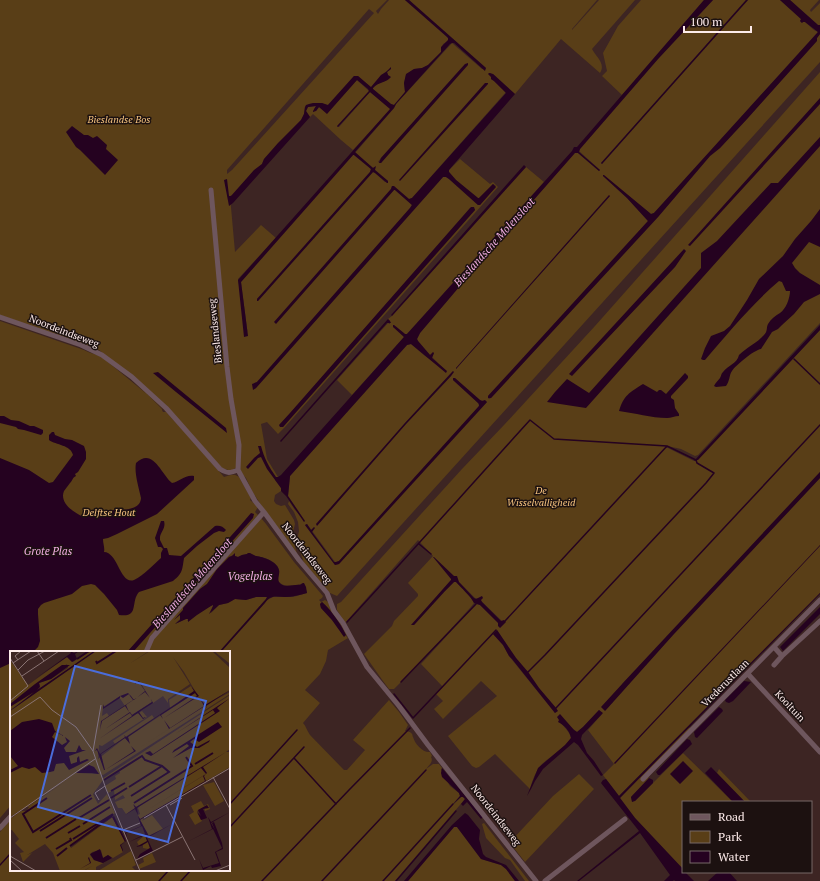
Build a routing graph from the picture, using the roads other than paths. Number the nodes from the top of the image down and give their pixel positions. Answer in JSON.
{"nodes":[{"id":1,"x":211,"y":190,"type":"dead end"},
{"id":2,"x":0,"y":317,"type":"edge"},
{"id":3,"x":238,"y":470,"type":"junction"},
{"id":4,"x":264,"y":512,"type":"junction"},
{"id":5,"x":820,"y":600,"type":"edge"},
{"id":6,"x":820,"y":621,"type":"edge"},
{"id":7,"x":774,"y":647,"type":"junction"},
{"id":8,"x":146,"y":651,"type":"edge"},
{"id":9,"x":782,"y":656,"type":"junction"},
{"id":10,"x":774,"y":665,"type":"dead end"},
{"id":11,"x":748,"y":674,"type":"junction"},
{"id":12,"x":820,"y":752,"type":"edge"},
{"id":13,"x":643,"y":779,"type":"dead end"},
{"id":14,"x":10,"y":817,"type":"edge"},
{"id":15,"x":625,"y":819,"type":"dead end"},
{"id":16,"x":0,"y":828,"type":"edge"},
{"id":17,"x":536,"y":881,"type":"edge"},
{"id":18,"x":545,"y":881,"type":"edge"}],
"edges":[{"from":1,"to":3,"type":"street","name":"Bieslandseweg"},
{"from":2,"to":3,"type":"street","name":"Noordeindseweg"},
{"from":3,"to":4,"type":"street","name":"Noordeindseweg"},
{"from":4,"to":8,"type":"street"},
{"from":4,"to":17,"type":"street","name":"Noordeindseweg"},
{"from":5,"to":7,"type":"street","name":"Vrederustlaan"},
{"from":6,"to":9,"type":"street"},
{"from":7,"to":9,"type":"street"},
{"from":7,"to":11,"type":"street","name":"Vrederustlaan"},
{"from":9,"to":10,"type":"street"},
{"from":11,"to":12,"type":"street","name":"Kooltuin"},
{"from":11,"to":13,"type":"street","name":"Vrederustlaan"},
{"from":14,"to":16,"type":"street"},
{"from":15,"to":18,"type":"street"}]}
